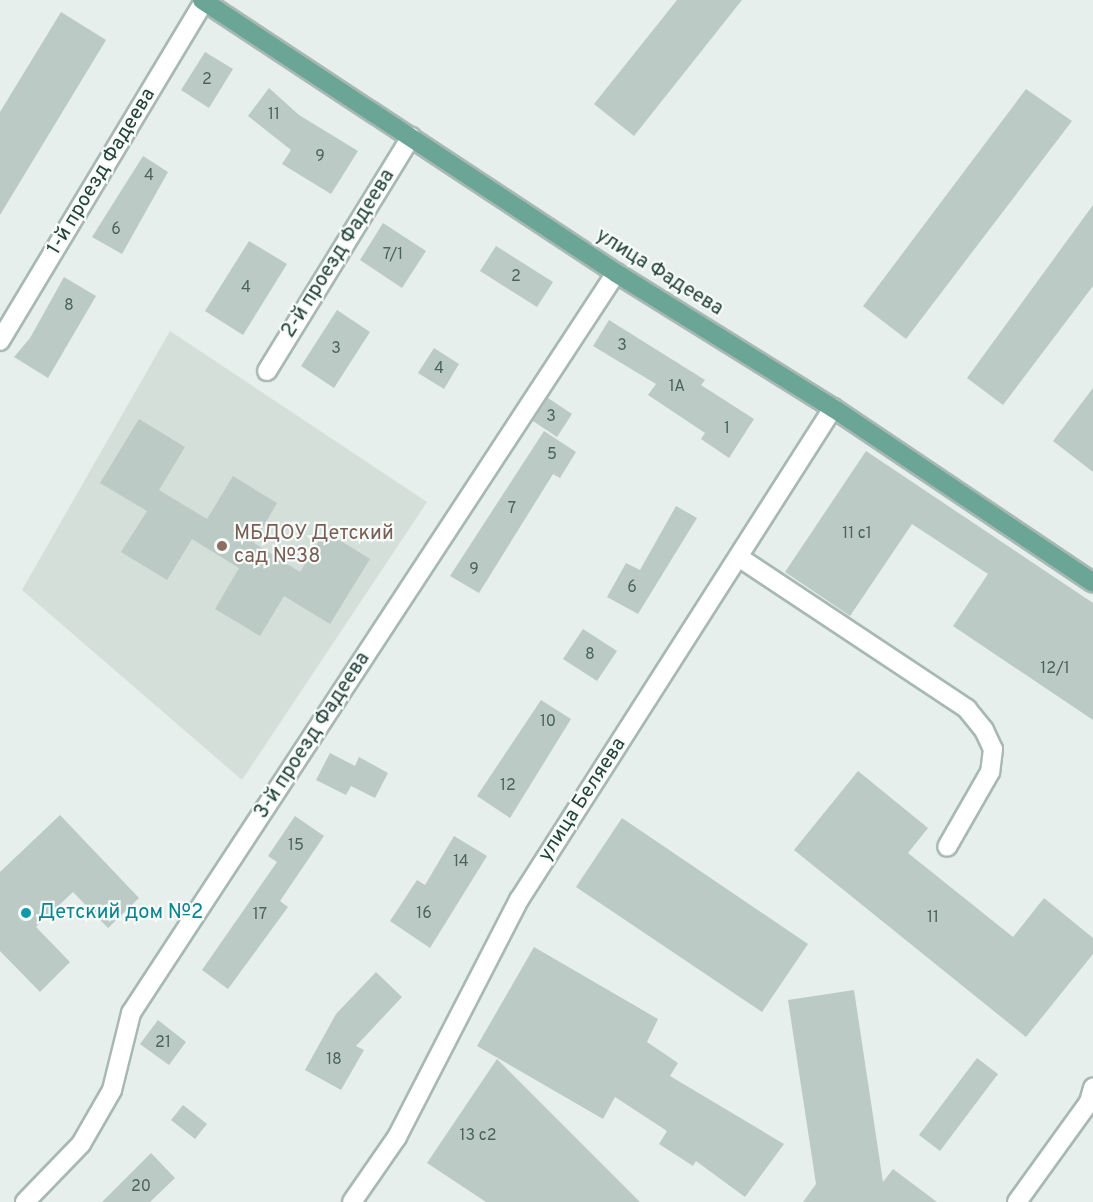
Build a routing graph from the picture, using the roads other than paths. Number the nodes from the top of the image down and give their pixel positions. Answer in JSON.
{"nodes":[{"id":1,"x":203,"y":1,"type":"edge"},
{"id":2,"x":411,"y":137,"type":"junction"},
{"id":3,"x":616,"y":273,"type":"junction"},
{"id":4,"x":0,"y":341,"type":"edge"},
{"id":5,"x":267,"y":371,"type":"dead end"},
{"id":6,"x":833,"y":408,"type":"junction"},
{"id":7,"x":740,"y":558,"type":"junction"},
{"id":8,"x":1093,"y":583,"type":"edge"},
{"id":9,"x":947,"y":847,"type":"dead end"},
{"id":10,"x":1093,"y":1088,"type":"edge"},
{"id":11,"x":25,"y":1202,"type":"edge"},
{"id":12,"x":352,"y":1202,"type":"edge"},
{"id":13,"x":1017,"y":1202,"type":"edge"}],
"edges":[{"from":1,"to":2,"type":"main road","name":"улица Фадеева"},
{"from":1,"to":4,"type":"street","name":"1-й проезд Фадеева"},
{"from":2,"to":3,"type":"main road","name":"улица Фадеева"},
{"from":2,"to":5,"type":"street","name":"2-й проезд Фадеева"},
{"from":3,"to":6,"type":"main road","name":"улица Фадеева"},
{"from":3,"to":11,"type":"street","name":"3-й проезд Фадеева"},
{"from":6,"to":7,"type":"street","name":"улица Беляева"},
{"from":6,"to":8,"type":"main road","name":"улица Фадеева"},
{"from":7,"to":9,"type":"street"},
{"from":7,"to":12,"type":"street","name":"улица Беляева"},
{"from":10,"to":13,"type":"street"}]}
